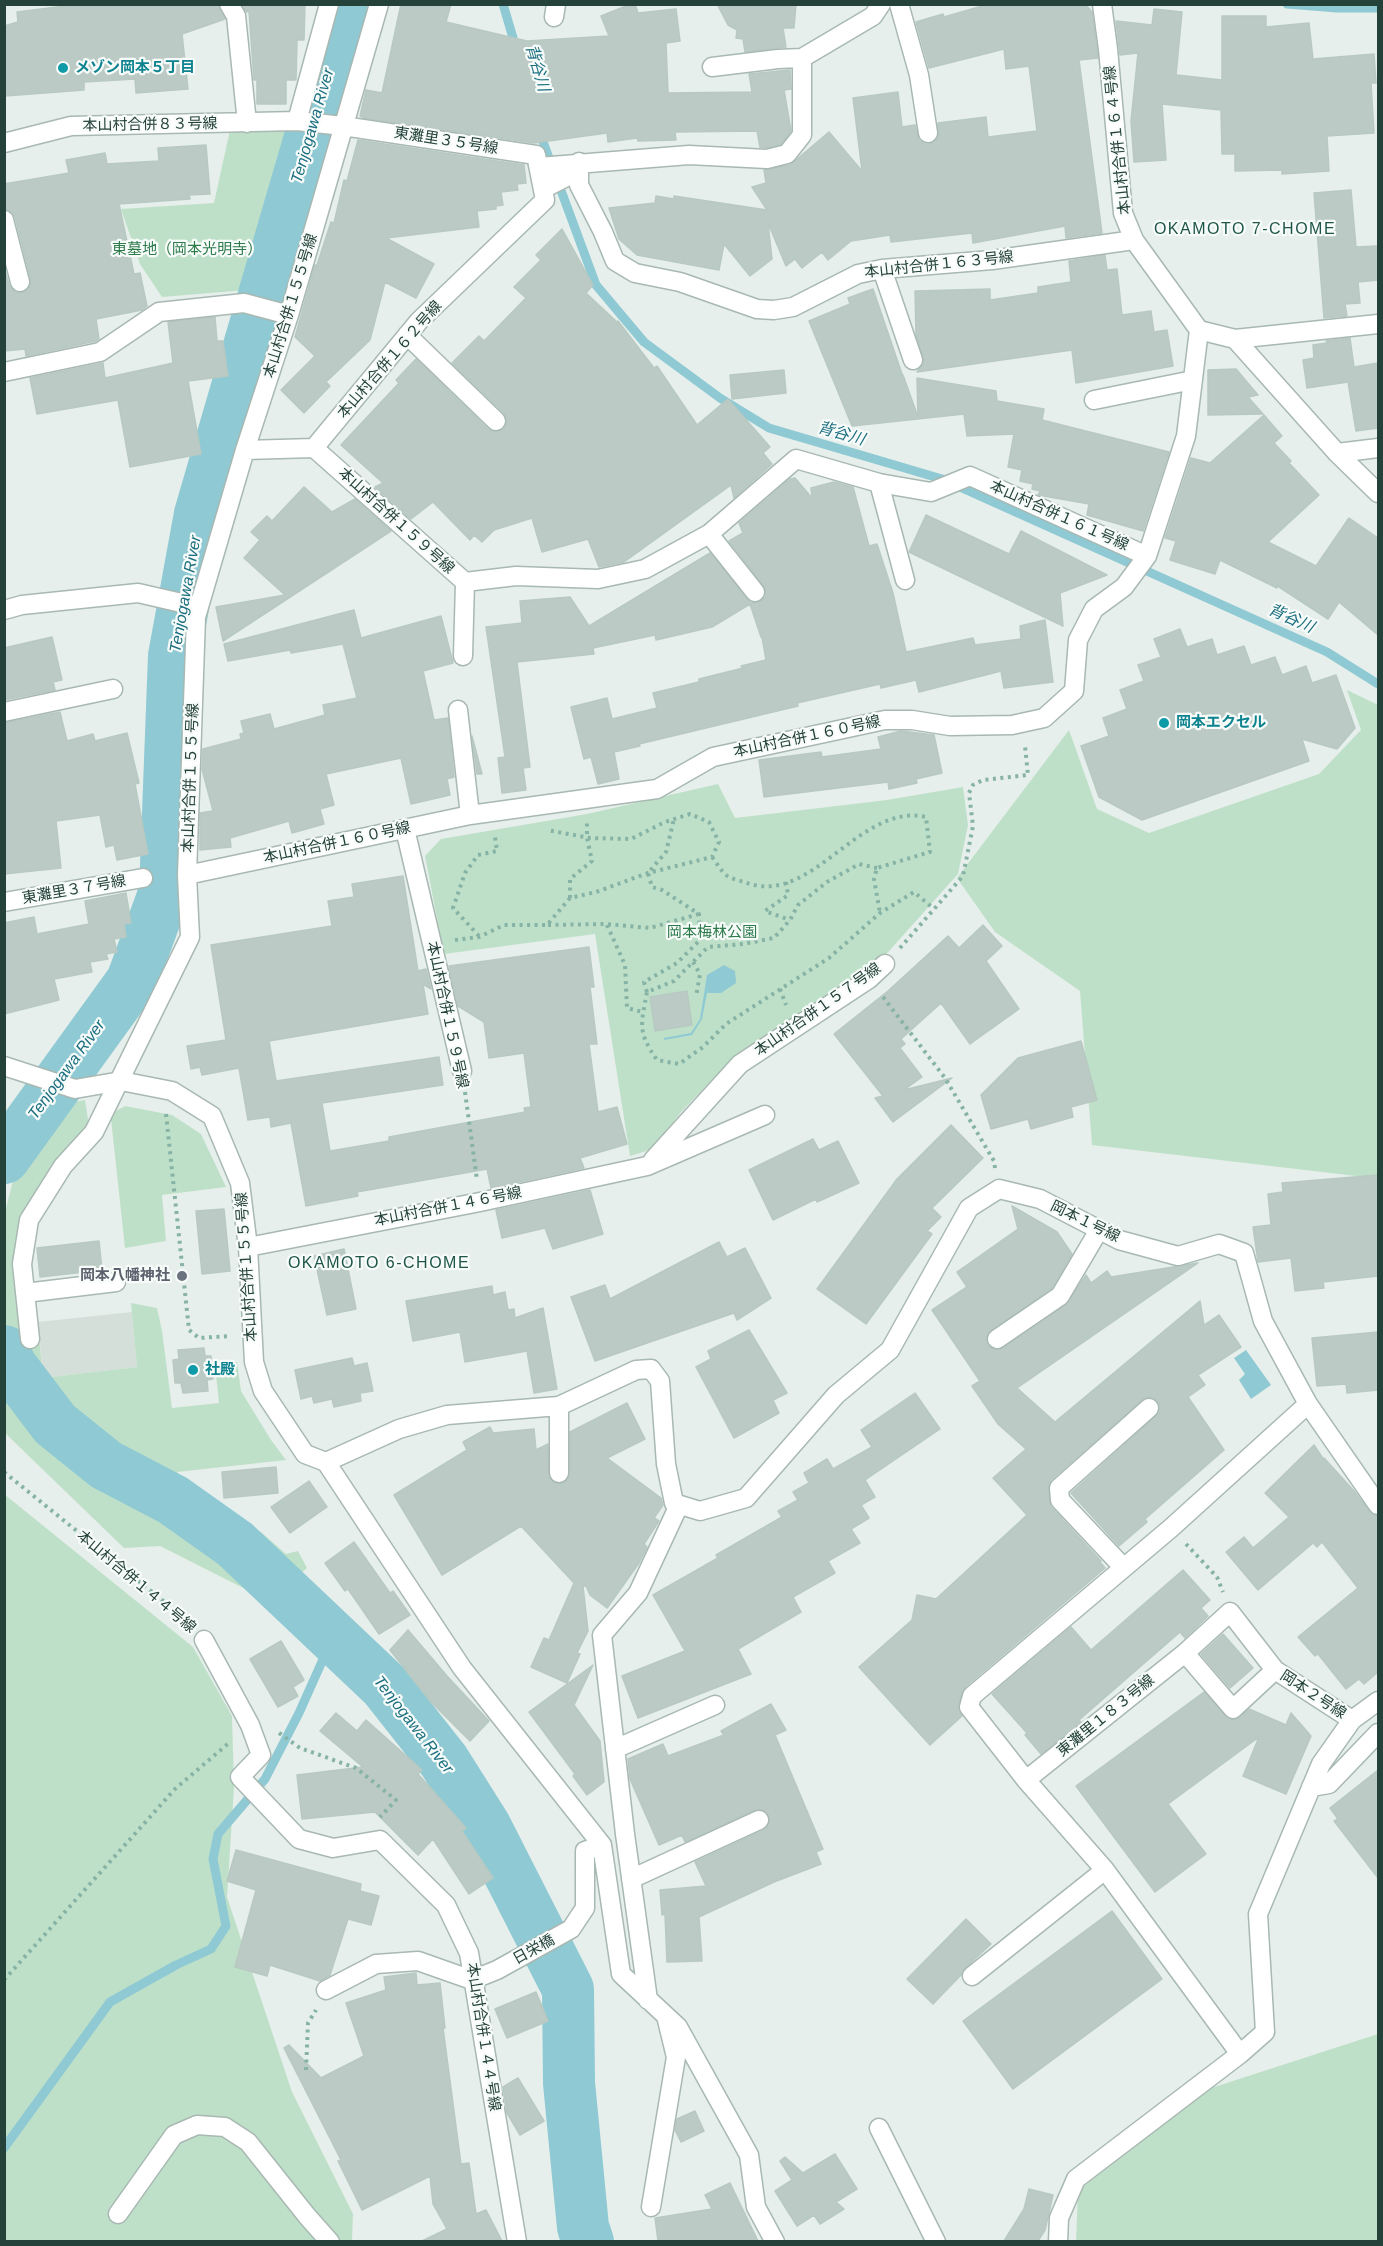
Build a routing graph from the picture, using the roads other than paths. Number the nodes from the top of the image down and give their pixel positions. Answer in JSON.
{"nodes":[{"id":1,"x":229,"y":4,"type":"edge"},
{"id":2,"x":329,"y":4,"type":"edge"},
{"id":3,"x":379,"y":4,"type":"edge"},
{"id":4,"x":881,"y":4,"type":"edge"},
{"id":5,"x":899,"y":4,"type":"edge"},
{"id":6,"x":1102,"y":4,"type":"edge"},
{"id":7,"x":802,"y":58,"type":"junction"},
{"id":8,"x":712,"y":67,"type":"dead end"},
{"id":9,"x":299,"y":115,"type":"junction"},
{"id":10,"x":247,"y":123,"type":"junction"},
{"id":11,"x":343,"y":126,"type":"junction"},
{"id":12,"x":927,"y":133,"type":"dead end"},
{"id":13,"x":4,"y":143,"type":"edge"},
{"id":14,"x":539,"y":167,"type":"junction"},
{"id":15,"x":579,"y":167,"type":"junction"},
{"id":16,"x":543,"y":189,"type":"junction"},
{"id":17,"x":4,"y":220,"type":"edge"},
{"id":18,"x":1134,"y":240,"type":"junction"},
{"id":19,"x":882,"y":269,"type":"junction"},
{"id":20,"x":20,"y":282,"type":"dead end"},
{"id":21,"x":290,"y":315,"type":"junction"},
{"id":22,"x":1378,"y":324,"type":"edge"},
{"id":23,"x":1199,"y":330,"type":"junction"},
{"id":24,"x":407,"y":335,"type":"junction"},
{"id":25,"x":1235,"y":339,"type":"junction"},
{"id":26,"x":913,"y":360,"type":"dead end"},
{"id":27,"x":4,"y":372,"type":"edge"},
{"id":28,"x":1193,"y":380,"type":"junction"},
{"id":29,"x":1094,"y":400,"type":"dead end"},
{"id":30,"x":496,"y":421,"type":"dead end"},
{"id":31,"x":314,"y":448,"type":"junction"},
{"id":32,"x":1378,"y":448,"type":"edge"},
{"id":33,"x":245,"y":450,"type":"junction"},
{"id":34,"x":1336,"y":453,"type":"junction"},
{"id":35,"x":879,"y":483,"type":"junction"},
{"id":36,"x":1378,"y":493,"type":"edge"},
{"id":37,"x":709,"y":534,"type":"junction"},
{"id":38,"x":1147,"y":556,"type":"junction"},
{"id":39,"x":905,"y":580,"type":"dead end"},
{"id":40,"x":465,"y":582,"type":"junction"},
{"id":41,"x":755,"y":592,"type":"dead end"},
{"id":42,"x":195,"y":607,"type":"junction"},
{"id":43,"x":4,"y":610,"type":"edge"},
{"id":44,"x":463,"y":656,"type":"dead end"},
{"id":45,"x":113,"y":689,"type":"dead end"},
{"id":46,"x":458,"y":710,"type":"dead end"},
{"id":47,"x":4,"y":712,"type":"edge"},
{"id":48,"x":470,"y":815,"type":"junction"},
{"id":49,"x":405,"y":829,"type":"junction"},
{"id":50,"x":188,"y":875,"type":"junction"},
{"id":51,"x":142,"y":878,"type":"dead end"},
{"id":52,"x":4,"y":902,"type":"edge"},
{"id":53,"x":885,"y":964,"type":"road end"},
{"id":54,"x":4,"y":1066,"type":"edge"},
{"id":55,"x":462,"y":1071,"type":"road end"},
{"id":56,"x":121,"y":1081,"type":"junction"},
{"id":57,"x":765,"y":1115,"type":"dead end"},
{"id":58,"x":647,"y":1166,"type":"junction"},
{"id":59,"x":1099,"y":1230,"type":"junction"},
{"id":60,"x":248,"y":1246,"type":"junction"},
{"id":61,"x":116,"y":1282,"type":"dead end"},
{"id":62,"x":25,"y":1293,"type":"junction"},
{"id":63,"x":30,"y":1339,"type":"dead end"},
{"id":64,"x":997,"y":1339,"type":"dead end"},
{"id":65,"x":1308,"y":1404,"type":"junction"},
{"id":66,"x":559,"y":1406,"type":"junction"},
{"id":67,"x":1149,"y":1408,"type":"dead end"},
{"id":68,"x":326,"y":1462,"type":"junction"},
{"id":69,"x":559,"y":1473,"type":"dead end"},
{"id":70,"x":679,"y":1505,"type":"junction"},
{"id":71,"x":1378,"y":1505,"type":"edge"},
{"id":72,"x":1123,"y":1567,"type":"junction"},
{"id":73,"x":1230,"y":1612,"type":"joint"},
{"id":74,"x":204,"y":1640,"type":"road end"},
{"id":75,"x":1185,"y":1653,"type":"junction"},
{"id":76,"x":1275,"y":1670,"type":"junction"},
{"id":77,"x":1378,"y":1701,"type":"edge"},
{"id":78,"x":715,"y":1705,"type":"dead end"},
{"id":79,"x":1353,"y":1720,"type":"junction"},
{"id":80,"x":1378,"y":1732,"type":"edge"},
{"id":81,"x":615,"y":1749,"type":"junction"},
{"id":82,"x":1026,"y":1780,"type":"junction"},
{"id":83,"x":1311,"y":1787,"type":"junction"},
{"id":84,"x":759,"y":1820,"type":"dead end"},
{"id":85,"x":602,"y":1845,"type":"junction"},
{"id":86,"x":1105,"y":1870,"type":"junction"},
{"id":87,"x":631,"y":1879,"type":"junction"},
{"id":88,"x":972,"y":1976,"type":"dead end"},
{"id":89,"x":472,"y":1980,"type":"junction"},
{"id":90,"x":326,"y":1990,"type":"road end"},
{"id":91,"x":648,"y":2000,"type":"junction"},
{"id":92,"x":667,"y":2018,"type":"junction"},
{"id":93,"x":1240,"y":2054,"type":"junction"},
{"id":94,"x":879,"y":2128,"type":"dead end"},
{"id":95,"x":651,"y":2207,"type":"dead end"},
{"id":96,"x":118,"y":2214,"type":"dead end"},
{"id":97,"x":330,"y":2241,"type":"edge"},
{"id":98,"x":518,"y":2241,"type":"edge"},
{"id":99,"x":775,"y":2241,"type":"edge"},
{"id":100,"x":936,"y":2241,"type":"edge"},
{"id":101,"x":1058,"y":2241,"type":"edge"}],
"edges":[{"from":1,"to":10,"type":"street"},
{"from":2,"to":9,"type":"street"},
{"from":3,"to":11,"type":"street","name":"本山村合併１５５号線"},
{"from":4,"to":7,"type":"street"},
{"from":5,"to":12,"type":"street"},
{"from":6,"to":18,"type":"street","name":"本山村合併１６４号線"},
{"from":7,"to":8,"type":"street"},
{"from":7,"to":15,"type":"street"},
{"from":9,"to":10,"type":"street","name":"本山村合併８３号線"},
{"from":9,"to":11,"type":"street","name":"本山村合併８３号線"},
{"from":10,"to":13,"type":"street","name":"本山村合併８３号線"},
{"from":11,"to":14,"type":"street","name":"東灘里３５号線"},
{"from":11,"to":21,"type":"street","name":"本山村合併１５５号線"},
{"from":14,"to":15,"type":"street"},
{"from":14,"to":16,"type":"street"},
{"from":15,"to":16,"type":"street"},
{"from":15,"to":19,"type":"street","name":"本山村合併１６３号線"},
{"from":16,"to":24,"type":"street","name":"本山村合併１６２号線"},
{"from":17,"to":20,"type":"street"},
{"from":18,"to":19,"type":"street","name":"本山村合併１６３号線"},
{"from":18,"to":23,"type":"street","name":"本山村合併１６４号線"},
{"from":19,"to":26,"type":"street"},
{"from":21,"to":27,"type":"street"},
{"from":21,"to":33,"type":"street","name":"本山村合併１５５号線"},
{"from":22,"to":25,"type":"street"},
{"from":23,"to":25,"type":"street"},
{"from":23,"to":28,"type":"street","name":"本山村合併１６０号線"},
{"from":24,"to":30,"type":"street"},
{"from":24,"to":31,"type":"street","name":"本山村合併１６２号線"},
{"from":25,"to":34,"type":"street"},
{"from":28,"to":29,"type":"street"},
{"from":28,"to":38,"type":"street","name":"本山村合併１６０号線"},
{"from":31,"to":33,"type":"street"},
{"from":31,"to":40,"type":"street","name":"本山村合併１５９号線"},
{"from":32,"to":34,"type":"street"},
{"from":33,"to":42,"type":"street","name":"本山村合併１５５号線"},
{"from":34,"to":36,"type":"street"},
{"from":35,"to":37,"type":"street"},
{"from":35,"to":38,"type":"street","name":"本山村合併１６１号線"},
{"from":35,"to":39,"type":"street"},
{"from":37,"to":40,"type":"street"},
{"from":37,"to":41,"type":"street"},
{"from":38,"to":48,"type":"street","name":"本山村合併１６０号線"},
{"from":40,"to":44,"type":"street","name":"本山村合併１５９号線"},
{"from":42,"to":43,"type":"street"},
{"from":42,"to":50,"type":"street","name":"本山村合併１５５号線"},
{"from":45,"to":47,"type":"street"},
{"from":46,"to":48,"type":"street"},
{"from":48,"to":49,"type":"street","name":"本山村合併１６０号線"},
{"from":49,"to":50,"type":"street","name":"本山村合併１６０号線"},
{"from":49,"to":55,"type":"street","name":"本山村合併１５９号線"},
{"from":50,"to":56,"type":"street","name":"本山村合併１５５号線"},
{"from":51,"to":52,"type":"street","name":"東灘里３７号線"},
{"from":53,"to":58,"type":"street","name":"本山村合併１５７号線"},
{"from":54,"to":56,"type":"street"},
{"from":56,"to":60,"type":"street","name":"本山村合併１５５号線"},
{"from":56,"to":62,"type":"street"},
{"from":57,"to":58,"type":"street","name":"本山村合併１４６号線"},
{"from":58,"to":60,"type":"street","name":"本山村合併１４６号線"},
{"from":59,"to":64,"type":"street"},
{"from":59,"to":65,"type":"street","name":"岡本１号線"},
{"from":59,"to":70,"type":"street","name":"岡本１号線"},
{"from":60,"to":68,"type":"street","name":"本山村合併１５５号線"},
{"from":61,"to":62,"type":"street"},
{"from":62,"to":63,"type":"street"},
{"from":65,"to":71,"type":"street"},
{"from":65,"to":72,"type":"street"},
{"from":66,"to":68,"type":"street"},
{"from":66,"to":69,"type":"street"},
{"from":66,"to":70,"type":"street"},
{"from":67,"to":72,"type":"street"},
{"from":68,"to":85,"type":"street"},
{"from":70,"to":81,"type":"street"},
{"from":72,"to":82,"type":"street"},
{"from":73,"to":75,"type":"street","name":"東灘里１８３号線"},
{"from":73,"to":76,"type":"street","name":"岡本２号線"},
{"from":74,"to":89,"type":"street","name":"本山村合併１４４号線"},
{"from":75,"to":76,"type":"street"},
{"from":75,"to":82,"type":"street","name":"東灘里１８３号線"},
{"from":76,"to":79,"type":"street","name":"岡本２号線"},
{"from":77,"to":79,"type":"street","name":"岡本２号線"},
{"from":78,"to":81,"type":"street"},
{"from":79,"to":83,"type":"street"},
{"from":80,"to":83,"type":"street"},
{"from":81,"to":87,"type":"street"},
{"from":82,"to":86,"type":"street"},
{"from":83,"to":93,"type":"street"},
{"from":84,"to":87,"type":"street"},
{"from":85,"to":89,"type":"street","name":"日栄橋"},
{"from":85,"to":91,"type":"street"},
{"from":86,"to":88,"type":"street"},
{"from":86,"to":93,"type":"street"},
{"from":87,"to":91,"type":"street"},
{"from":89,"to":90,"type":"street"},
{"from":89,"to":98,"type":"street","name":"本山村合併１４４号線"},
{"from":91,"to":92,"type":"street"},
{"from":92,"to":95,"type":"street"},
{"from":92,"to":99,"type":"street"},
{"from":93,"to":101,"type":"street"},
{"from":94,"to":100,"type":"street"},
{"from":96,"to":97,"type":"street"}]}
